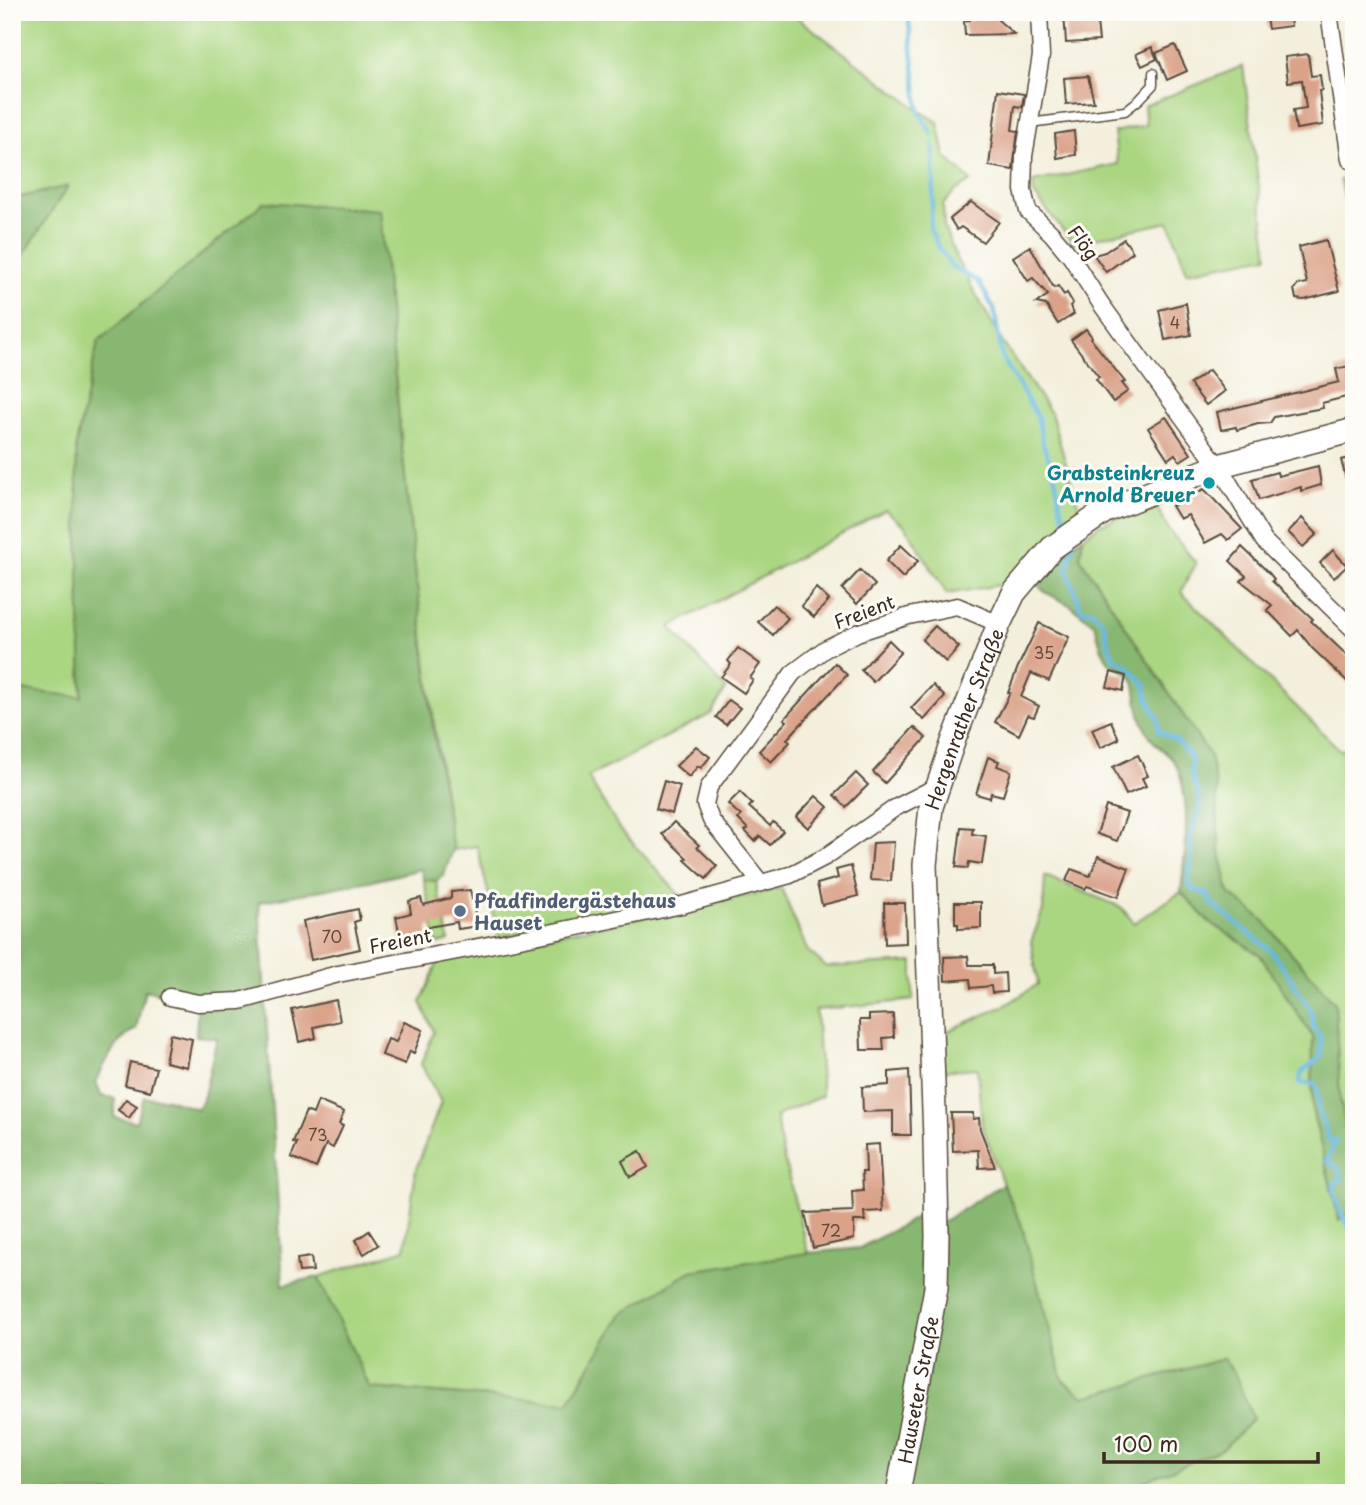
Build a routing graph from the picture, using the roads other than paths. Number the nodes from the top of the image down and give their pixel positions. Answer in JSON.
{"nodes":[{"id":1,"x":1039,"y":12,"type":"edge"},
{"id":2,"x":1329,"y":12,"type":"edge"},
{"id":3,"x":1153,"y":73,"type":"dead end"},
{"id":4,"x":1029,"y":123,"type":"junction"},
{"id":5,"x":1350,"y":160,"type":"dead end"},
{"id":6,"x":1354,"y":430,"type":"edge"},
{"id":7,"x":1218,"y":466,"type":"junction"},
{"id":8,"x":999,"y":624,"type":"junction"},
{"id":9,"x":1354,"y":630,"type":"edge"},
{"id":10,"x":935,"y":792,"type":"junction"},
{"id":11,"x":760,"y":882,"type":"junction"},
{"id":12,"x":170,"y":998,"type":"dead end"},
{"id":13,"x":936,"y":1288,"type":"joint"},
{"id":14,"x":898,"y":1493,"type":"edge"}],
"edges":[{"from":1,"to":4,"type":"street","name":"Flög"},
{"from":2,"to":5,"type":"street"},
{"from":3,"to":4,"type":"lane"},
{"from":4,"to":7,"type":"street","name":"Flög"},
{"from":6,"to":7,"type":"street","name":"Hergenrather Straße"},
{"from":7,"to":8,"type":"street","name":"Hergenrather Straße"},
{"from":7,"to":9,"type":"street","name":"Flög"},
{"from":8,"to":10,"type":"street","name":"Hergenrather Straße"},
{"from":8,"to":11,"type":"street","name":"Freient"},
{"from":10,"to":11,"type":"street","name":"Freient"},
{"from":10,"to":13,"type":"street","name":"Hergenrather Straße"},
{"from":11,"to":12,"type":"street","name":"Freient"},
{"from":13,"to":14,"type":"street","name":"Hauseter Straße"}]}
